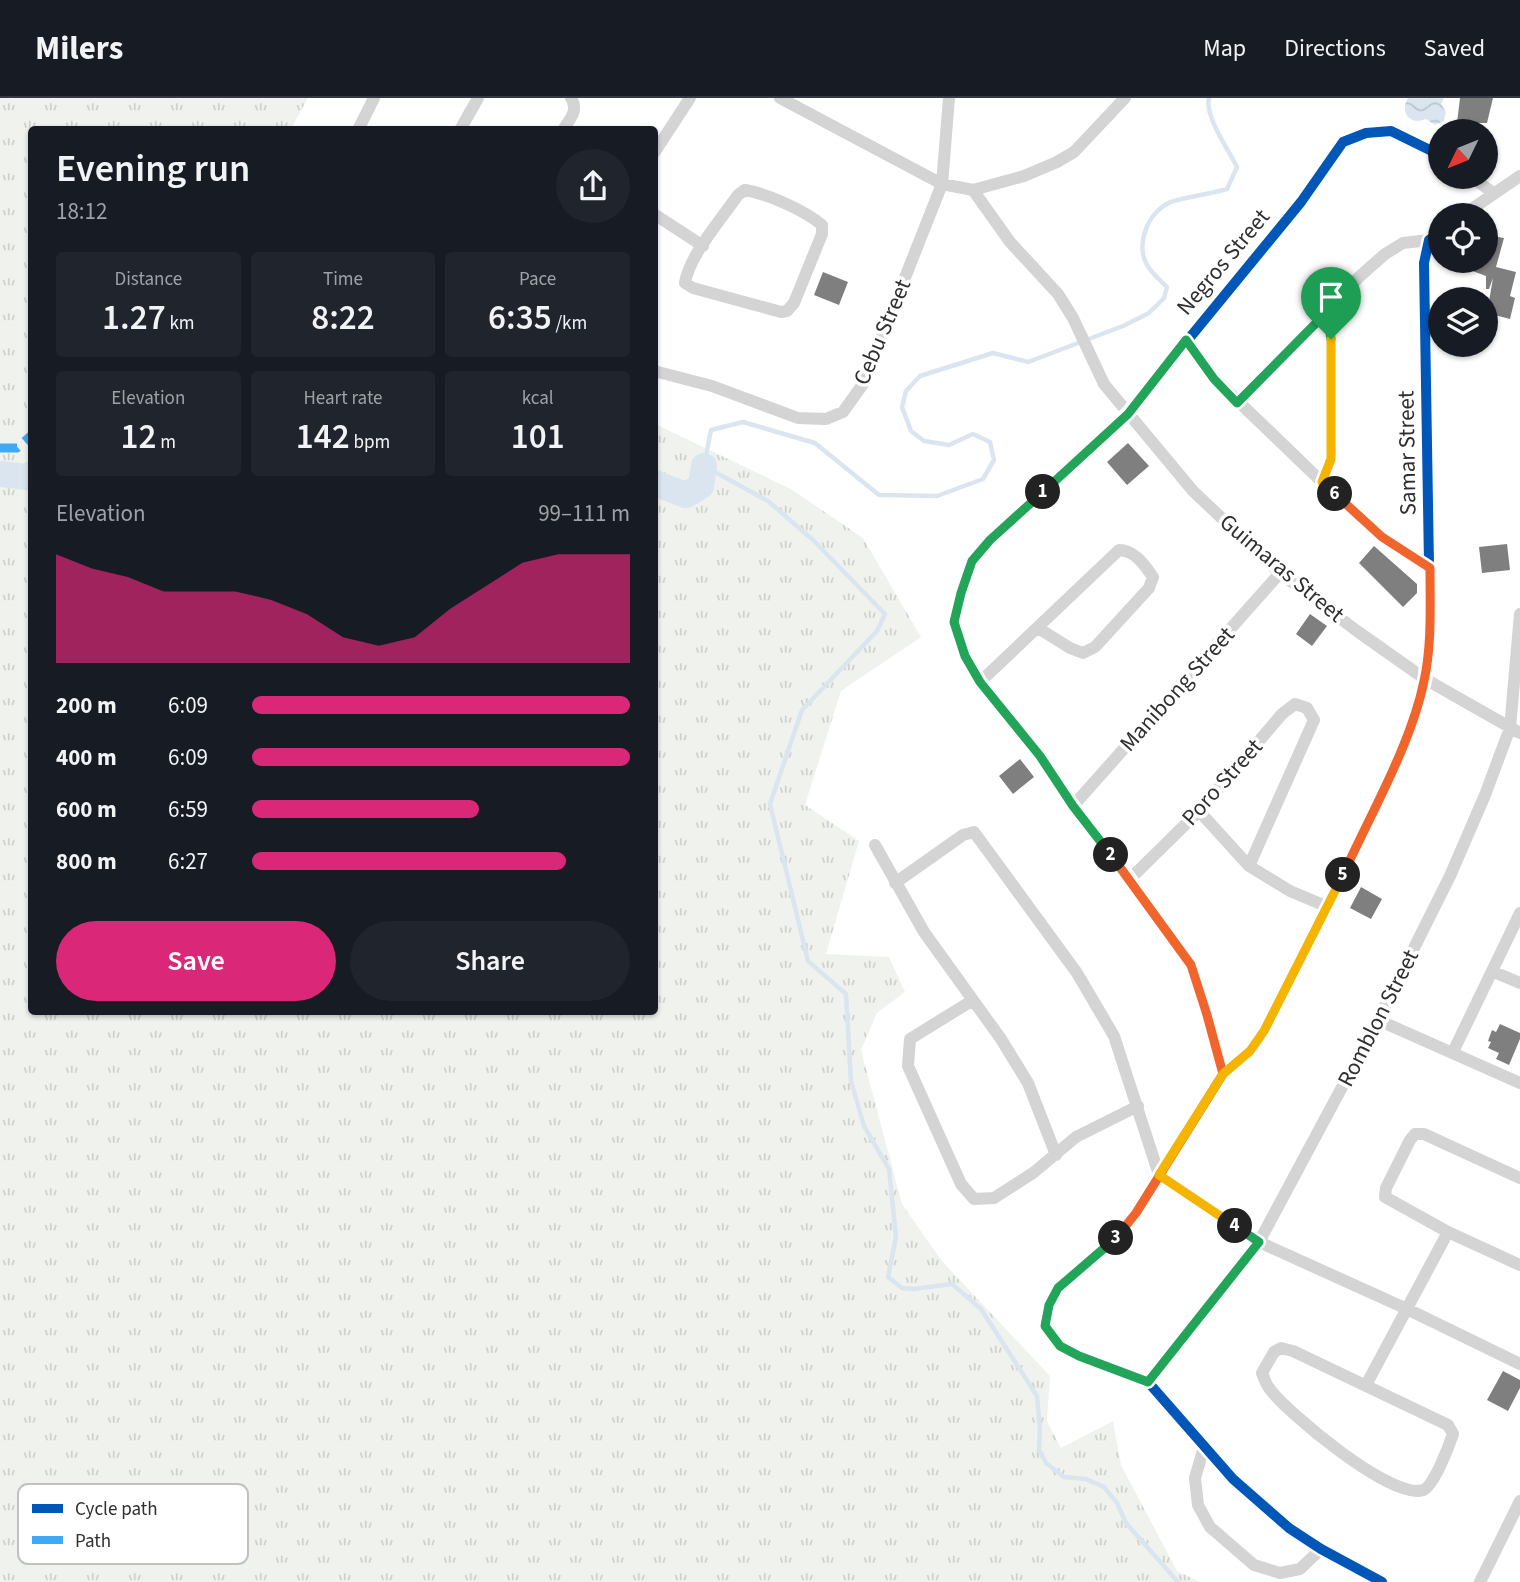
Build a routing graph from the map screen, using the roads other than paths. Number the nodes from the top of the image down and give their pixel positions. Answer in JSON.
{"nodes":[{"id":1,"x":374,"y":98,"type":"edge"},
{"id":2,"x":478,"y":98,"type":"edge"},
{"id":3,"x":571,"y":98,"type":"edge"},
{"id":4,"x":690,"y":98,"type":"edge"},
{"id":5,"x":780,"y":98,"type":"edge"},
{"id":6,"x":949,"y":98,"type":"edge"},
{"id":7,"x":1125,"y":98,"type":"edge"},
{"id":8,"x":360,"y":126,"type":"edge"},
{"id":9,"x":462,"y":126,"type":"edge"},
{"id":10,"x":565,"y":126,"type":"edge"},
{"id":11,"x":658,"y":147,"type":"edge"},
{"id":12,"x":1428,"y":149,"type":"edge"},
{"id":13,"x":1520,"y":176,"type":"edge"},
{"id":14,"x":942,"y":184,"type":"junction"},
{"id":15,"x":1488,"y":189,"type":"edge"},
{"id":16,"x":973,"y":190,"type":"junction"},
{"id":17,"x":1493,"y":193,"type":"junction"},
{"id":18,"x":1479,"y":203,"type":"edge"},
{"id":19,"x":658,"y":217,"type":"edge"},
{"id":20,"x":1428,"y":240,"type":"edge"},
{"id":21,"x":1428,"y":245,"type":"edge"},
{"id":22,"x":703,"y":246,"type":"junction"},
{"id":23,"x":1327,"y":312,"type":"junction"},
{"id":24,"x":1186,"y":340,"type":"junction"},
{"id":25,"x":658,"y":372,"type":"edge"},
{"id":26,"x":1237,"y":403,"type":"junction"},
{"id":27,"x":1128,"y":414,"type":"junction"},
{"id":28,"x":1322,"y":482,"type":"junction"},
{"id":29,"x":1430,"y":568,"type":"junction"},
{"id":30,"x":1280,"y":573,"type":"junction"},
{"id":31,"x":1520,"y":614,"type":"edge"},
{"id":32,"x":1038,"y":628,"type":"junction"},
{"id":33,"x":1425,"y":679,"type":"junction"},
{"id":34,"x":980,"y":682,"type":"junction"},
{"id":35,"x":1515,"y":730,"type":"edge"},
{"id":36,"x":1073,"y":806,"type":"junction"},
{"id":37,"x":1199,"y":811,"type":"junction"},
{"id":38,"x":875,"y":845,"type":"dead end"},
{"id":39,"x":1249,"y":866,"type":"junction"},
{"id":40,"x":1130,"y":879,"type":"junction"},
{"id":41,"x":895,"y":883,"type":"junction"},
{"id":42,"x":1328,"y":907,"type":"junction"},
{"id":43,"x":1520,"y":913,"type":"edge"},
{"id":44,"x":1494,"y":972,"type":"junction"},
{"id":45,"x":1520,"y":983,"type":"edge"},
{"id":46,"x":973,"y":1000,"type":"junction"},
{"id":47,"x":1378,"y":1020,"type":"junction"},
{"id":48,"x":1453,"y":1052,"type":"junction"},
{"id":49,"x":1223,"y":1074,"type":"junction"},
{"id":50,"x":1520,"y":1083,"type":"edge"},
{"id":51,"x":1138,"y":1106,"type":"junction"},
{"id":52,"x":1056,"y":1155,"type":"junction"},
{"id":53,"x":1159,"y":1175,"type":"junction"},
{"id":54,"x":1520,"y":1178,"type":"edge"},
{"id":55,"x":1448,"y":1232,"type":"junction"},
{"id":56,"x":1259,"y":1242,"type":"junction"},
{"id":57,"x":1520,"y":1265,"type":"edge"},
{"id":58,"x":1407,"y":1309,"type":"junction"},
{"id":59,"x":1520,"y":1364,"type":"edge"},
{"id":60,"x":1148,"y":1382,"type":"junction"},
{"id":61,"x":1366,"y":1385,"type":"junction"},
{"id":62,"x":1204,"y":1447,"type":"junction"},
{"id":63,"x":1520,"y":1501,"type":"edge"},
{"id":64,"x":1321,"y":1549,"type":"junction"},
{"id":65,"x":1382,"y":1582,"type":"edge"},
{"id":66,"x":1480,"y":1582,"type":"edge"}],
"edges":[{"from":1,"to":8,"type":"street"},
{"from":2,"to":9,"type":"street"},
{"from":3,"to":10,"type":"street"},
{"from":4,"to":11,"type":"street"},
{"from":5,"to":14,"type":"street"},
{"from":6,"to":14,"type":"street","name":"Cebu Street"},
{"from":7,"to":16,"type":"street"},
{"from":12,"to":24,"type":"street","name":"Negros Street"},
{"from":13,"to":17,"type":"street"},
{"from":14,"to":16,"type":"street"},
{"from":14,"to":25,"type":"street","name":"Cebu Street"},
{"from":15,"to":17,"type":"street"},
{"from":16,"to":27,"type":"street","name":"Guimaras Street"},
{"from":17,"to":18,"type":"street"},
{"from":19,"to":22,"type":"street"},
{"from":20,"to":23,"type":"street"},
{"from":21,"to":29,"type":"street","name":"Samar Street"},
{"from":22,"to":22,"type":"street"},
{"from":23,"to":26,"type":"street"},
{"from":23,"to":28,"type":"street"},
{"from":24,"to":26,"type":"street"},
{"from":24,"to":27,"type":"street","name":"Negros Street"},
{"from":26,"to":28,"type":"street"},
{"from":27,"to":30,"type":"street","name":"Guimaras Street"},
{"from":27,"to":34,"type":"street","name":"Negros Street"},
{"from":28,"to":29,"type":"street"},
{"from":29,"to":33,"type":"street","name":"Samar Street"},
{"from":30,"to":33,"type":"street","name":"Guimaras Street"},
{"from":30,"to":36,"type":"street","name":"Manibong Street"},
{"from":31,"to":35,"type":"street","name":"Romblon Street"},
{"from":32,"to":32,"type":"street"},
{"from":32,"to":34,"type":"street"},
{"from":33,"to":35,"type":"street","name":"Guimaras Street"},
{"from":33,"to":42,"type":"street","name":"Samar Street"},
{"from":34,"to":36,"type":"street","name":"Negros Street"},
{"from":35,"to":47,"type":"street","name":"Romblon Street"},
{"from":36,"to":40,"type":"street","name":"Negros Street"},
{"from":37,"to":39,"type":"street"},
{"from":37,"to":39,"type":"street","name":"Poro Street"},
{"from":37,"to":40,"type":"street","name":"Poro Street"},
{"from":38,"to":41,"type":"street"},
{"from":39,"to":42,"type":"street"},
{"from":40,"to":49,"type":"street","name":"Negros Street"},
{"from":41,"to":46,"type":"street"},
{"from":41,"to":51,"type":"street"},
{"from":42,"to":49,"type":"street","name":"Samar Street"},
{"from":43,"to":44,"type":"street"},
{"from":44,"to":45,"type":"street"},
{"from":44,"to":48,"type":"street"},
{"from":46,"to":52,"type":"street"},
{"from":46,"to":52,"type":"street"},
{"from":47,"to":48,"type":"street"},
{"from":47,"to":56,"type":"street","name":"Romblon Street"},
{"from":48,"to":50,"type":"street"},
{"from":49,"to":53,"type":"street","name":"Samar Street"},
{"from":51,"to":52,"type":"street"},
{"from":51,"to":53,"type":"street"},
{"from":53,"to":56,"type":"street"},
{"from":53,"to":60,"type":"street","name":"Samar Street"},
{"from":54,"to":55,"type":"street"},
{"from":55,"to":57,"type":"street"},
{"from":55,"to":58,"type":"street"},
{"from":56,"to":58,"type":"street"},
{"from":56,"to":60,"type":"street","name":"Romblon Street"},
{"from":58,"to":59,"type":"street"},
{"from":58,"to":61,"type":"street"},
{"from":60,"to":62,"type":"street"},
{"from":61,"to":61,"type":"street"},
{"from":62,"to":64,"type":"street"},
{"from":62,"to":64,"type":"street"},
{"from":63,"to":66,"type":"street"},
{"from":64,"to":65,"type":"street"}]}
